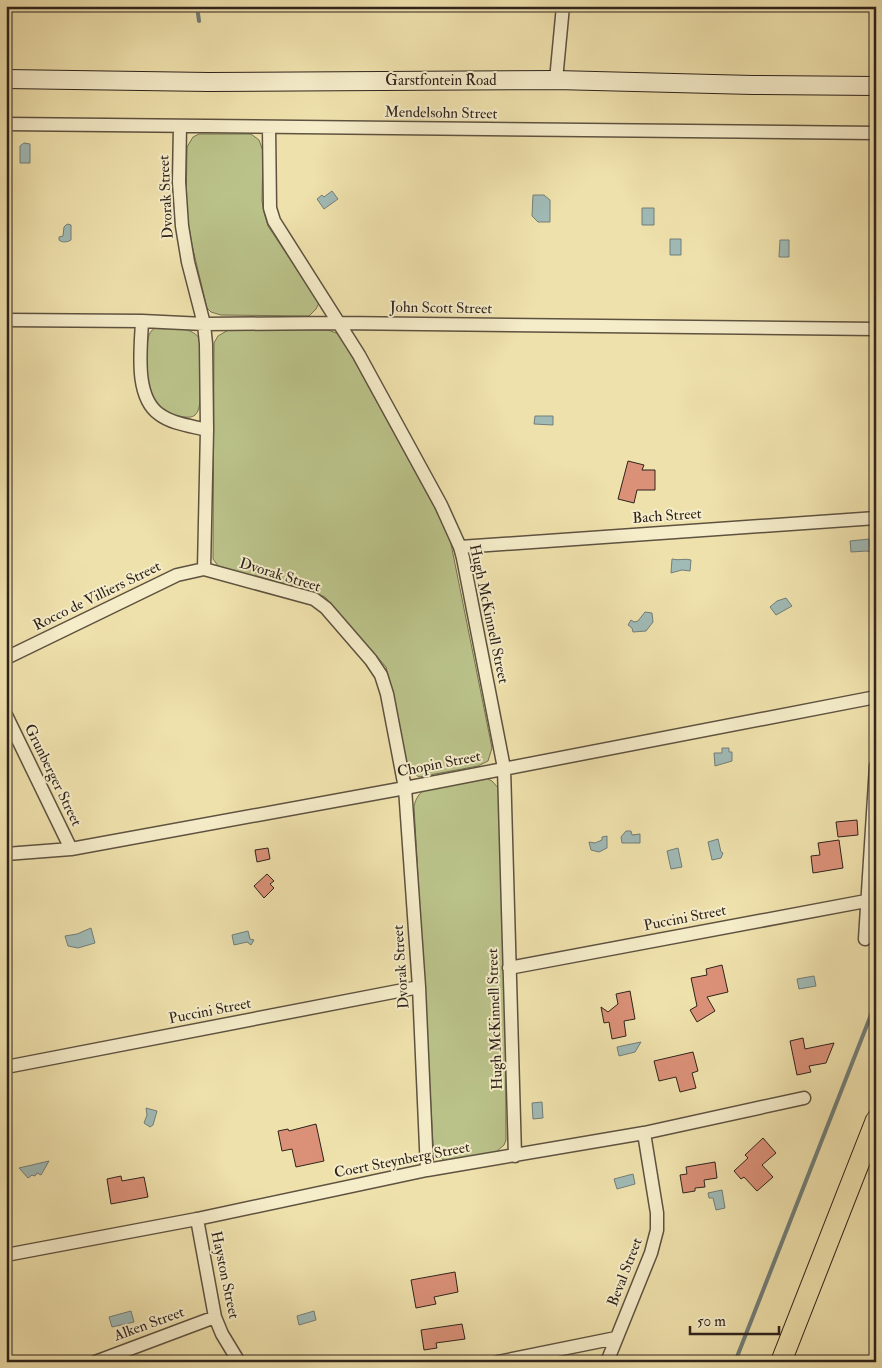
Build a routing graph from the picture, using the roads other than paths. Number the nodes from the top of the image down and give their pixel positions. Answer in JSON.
{"nodes":[{"id":1,"x":563,"y":6,"type":"edge"},
{"id":2,"x":6,"y":79,"type":"edge"},
{"id":3,"x":556,"y":80,"type":"junction"},
{"id":4,"x":876,"y":86,"type":"edge"},
{"id":5,"x":6,"y":124,"type":"edge"},
{"id":6,"x":180,"y":126,"type":"junction"},
{"id":7,"x":268,"y":127,"type":"junction"},
{"id":8,"x":876,"y":133,"type":"edge"},
{"id":9,"x":6,"y":320,"type":"edge"},
{"id":10,"x":142,"y":321,"type":"junction"},
{"id":11,"x":339,"y":323,"type":"junction"},
{"id":12,"x":204,"y":324,"type":"junction"},
{"id":13,"x":876,"y":329,"type":"edge"},
{"id":14,"x":207,"y":430,"type":"junction"},
{"id":15,"x":876,"y":518,"type":"edge"},
{"id":16,"x":460,"y":547,"type":"junction"},
{"id":17,"x":204,"y":569,"type":"junction"},
{"id":18,"x":6,"y":658,"type":"edge"},
{"id":19,"x":876,"y":697,"type":"edge"},
{"id":20,"x":6,"y":715,"type":"edge"},
{"id":21,"x":876,"y":766,"type":"edge"},
{"id":22,"x":504,"y":768,"type":"junction"},
{"id":23,"x":405,"y":788,"type":"junction"},
{"id":24,"x":71,"y":849,"type":"junction"},
{"id":25,"x":6,"y":854,"type":"edge"},
{"id":26,"x":866,"y":901,"type":"junction"},
{"id":27,"x":865,"y":938,"type":"dead end"},
{"id":28,"x":510,"y":968,"type":"junction"},
{"id":29,"x":419,"y":987,"type":"junction"},
{"id":30,"x":6,"y":1067,"type":"edge"},
{"id":31,"x":804,"y":1098,"type":"dead end"},
{"id":32,"x":876,"y":1120,"type":"edge"},
{"id":33,"x":644,"y":1133,"type":"junction"},
{"id":34,"x":514,"y":1156,"type":"junction"},
{"id":35,"x":427,"y":1170,"type":"junction"},
{"id":36,"x":197,"y":1219,"type":"junction"},
{"id":37,"x":6,"y":1255,"type":"edge"},
{"id":38,"x":215,"y":1318,"type":"junction"},
{"id":39,"x":616,"y":1338,"type":"junction"},
{"id":40,"x":94,"y":1362,"type":"edge"},
{"id":41,"x":239,"y":1362,"type":"edge"},
{"id":42,"x":498,"y":1362,"type":"edge"},
{"id":43,"x":607,"y":1362,"type":"edge"},
{"id":44,"x":781,"y":1362,"type":"edge"}],
"edges":[{"from":1,"to":3,"type":"street"},
{"from":2,"to":3,"type":"main road","name":"Garstfontein Road"},
{"from":3,"to":4,"type":"main road","name":"Garstfontein Road"},
{"from":5,"to":6,"type":"street","name":"Mendelsohn Street"},
{"from":6,"to":7,"type":"street","name":"Mendelsohn Street"},
{"from":6,"to":12,"type":"street","name":"Dvorak Street"},
{"from":7,"to":8,"type":"street","name":"Mendelsohn Street"},
{"from":7,"to":11,"type":"street","name":"Hugh McKinnell Street"},
{"from":9,"to":10,"type":"street","name":"John Scott Street"},
{"from":10,"to":12,"type":"street","name":"John Scott Street"},
{"from":10,"to":14,"type":"street"},
{"from":11,"to":12,"type":"street","name":"John Scott Street"},
{"from":11,"to":13,"type":"street","name":"John Scott Street"},
{"from":11,"to":16,"type":"street","name":"Hugh McKinnell Street"},
{"from":12,"to":14,"type":"street","name":"Dvorak Street"},
{"from":14,"to":17,"type":"street","name":"Dvorak Street"},
{"from":15,"to":16,"type":"street","name":"Bach Street"},
{"from":16,"to":22,"type":"street","name":"Hugh McKinnell Street"},
{"from":17,"to":18,"type":"street","name":"Rocco de Villiers Street"},
{"from":17,"to":23,"type":"street","name":"Dvorak Street"},
{"from":19,"to":22,"type":"street","name":"Chopin Street"},
{"from":20,"to":24,"type":"street","name":"Grunberger Street"},
{"from":21,"to":26,"type":"street"},
{"from":22,"to":23,"type":"street","name":"Chopin Street"},
{"from":22,"to":28,"type":"street","name":"Hugh McKinnell Street"},
{"from":23,"to":24,"type":"street","name":"Chopin Street"},
{"from":23,"to":29,"type":"street","name":"Dvorak Street"},
{"from":24,"to":25,"type":"street","name":"Chopin Street"},
{"from":26,"to":27,"type":"street"},
{"from":26,"to":28,"type":"street","name":"Puccini Street"},
{"from":28,"to":34,"type":"street","name":"Hugh McKinnell Street"},
{"from":29,"to":30,"type":"street","name":"Puccini Street"},
{"from":29,"to":35,"type":"street","name":"Dvorak Street"},
{"from":31,"to":33,"type":"street","name":"Coert Steynberg Street"},
{"from":32,"to":44,"type":"main road"},
{"from":33,"to":34,"type":"street","name":"Coert Steynberg Street"},
{"from":33,"to":39,"type":"street","name":"Beval Street"},
{"from":34,"to":35,"type":"street","name":"Coert Steynberg Street"},
{"from":35,"to":36,"type":"street","name":"Coert Steynberg Street"},
{"from":36,"to":37,"type":"street","name":"Coert Steynberg Street"},
{"from":36,"to":38,"type":"street","name":"Hayston Street"},
{"from":38,"to":40,"type":"street","name":"Alken Street"},
{"from":38,"to":41,"type":"street","name":"Hayston Street"},
{"from":39,"to":42,"type":"street"},
{"from":39,"to":43,"type":"street","name":"Beval Street"}]}
